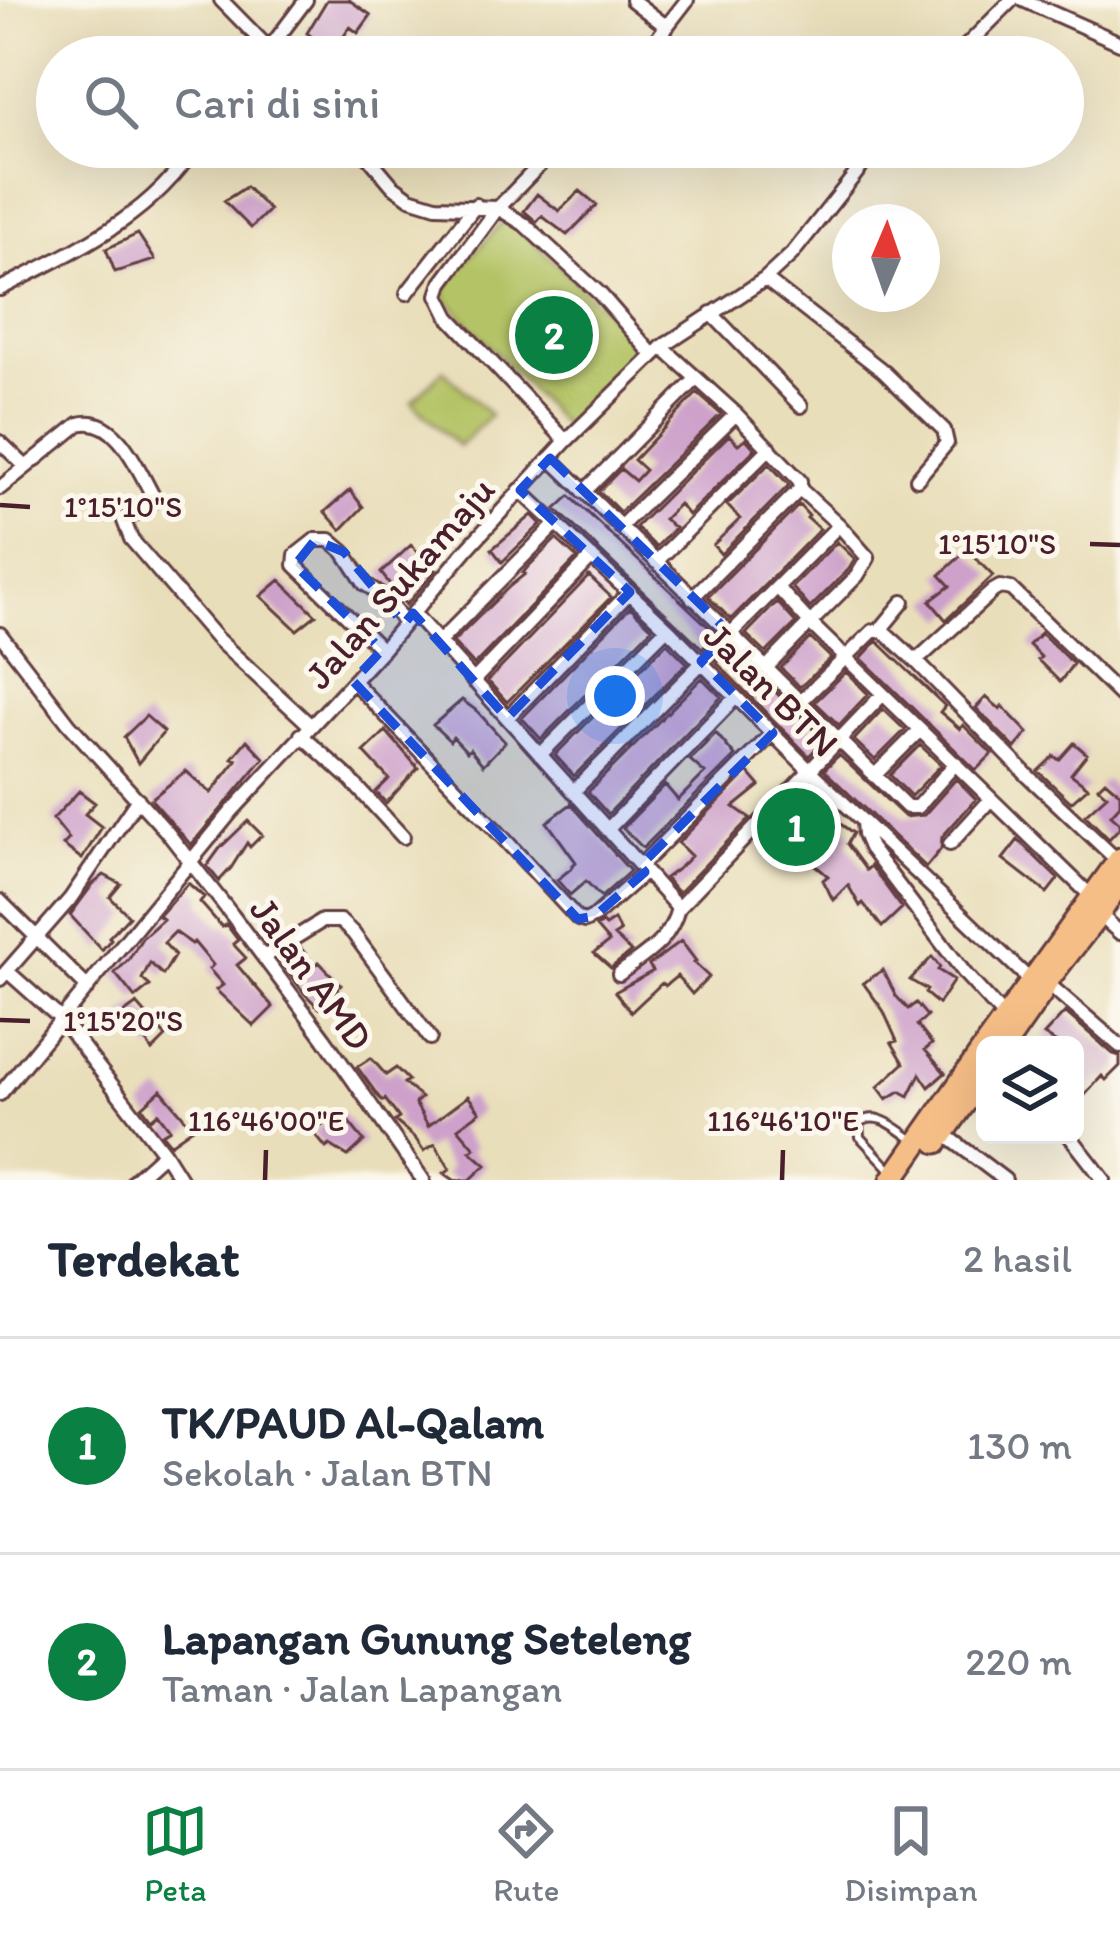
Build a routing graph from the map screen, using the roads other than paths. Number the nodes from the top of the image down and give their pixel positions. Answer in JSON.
{"nodes":[{"id":1,"x":220,"y":0,"type":"edge"},
{"id":2,"x":306,"y":0,"type":"edge"},
{"id":3,"x":632,"y":0,"type":"edge"},
{"id":4,"x":688,"y":0,"type":"edge"},
{"id":5,"x":1012,"y":0,"type":"edge"},
{"id":6,"x":1023,"y":0,"type":"edge"},
{"id":7,"x":667,"y":27,"type":"junction"},
{"id":8,"x":253,"y":36,"type":"edge"},
{"id":9,"x":282,"y":36,"type":"edge"},
{"id":10,"x":660,"y":36,"type":"edge"},
{"id":11,"x":976,"y":36,"type":"edge"},
{"id":12,"x":1120,"y":43,"type":"edge"},
{"id":13,"x":179,"y":168,"type":"edge"},
{"id":14,"x":378,"y":168,"type":"edge"},
{"id":15,"x":537,"y":168,"type":"edge"},
{"id":16,"x":860,"y":168,"type":"edge"},
{"id":17,"x":476,"y":206,"type":"junction"},
{"id":18,"x":498,"y":208,"type":"junction"},
{"id":19,"x":764,"y":279,"type":"junction"},
{"id":20,"x":0,"y":289,"type":"edge"},
{"id":21,"x":407,"y":293,"type":"dead end"},
{"id":22,"x":711,"y":313,"type":"junction"},
{"id":23,"x":657,"y":351,"type":"junction"},
{"id":24,"x":695,"y":380,"type":"junction"},
{"id":25,"x":801,"y":406,"type":"dead end"},
{"id":26,"x":736,"y":414,"type":"junction"},
{"id":27,"x":566,"y":440,"type":"junction"},
{"id":28,"x":0,"y":442,"type":"edge"},
{"id":29,"x":770,"y":448,"type":"junction"},
{"id":30,"x":550,"y":458,"type":"junction"},
{"id":31,"x":26,"y":466,"type":"junction"},
{"id":32,"x":917,"y":479,"type":"dead end"},
{"id":33,"x":0,"y":488,"type":"edge"},
{"id":34,"x":800,"y":488,"type":"junction"},
{"id":35,"x":520,"y":490,"type":"junction"},
{"id":36,"x":584,"y":492,"type":"junction"},
{"id":37,"x":557,"y":524,"type":"junction"},
{"id":38,"x":839,"y":525,"type":"junction"},
{"id":39,"x":620,"y":527,"type":"junction"},
{"id":40,"x":592,"y":557,"type":"junction"},
{"id":41,"x":656,"y":562,"type":"junction"},
{"id":42,"x":776,"y":587,"type":"junction"},
{"id":43,"x":630,"y":592,"type":"junction"},
{"id":44,"x":692,"y":598,"type":"junction"},
{"id":45,"x":903,"y":602,"type":"dead end"},
{"id":46,"x":409,"y":619,"type":"junction"},
{"id":47,"x":810,"y":623,"type":"junction"},
{"id":48,"x":667,"y":628,"type":"junction"},
{"id":49,"x":880,"y":629,"type":"junction"},
{"id":50,"x":730,"y":633,"type":"junction"},
{"id":51,"x":0,"y":634,"type":"edge"},
{"id":52,"x":440,"y":641,"type":"junction"},
{"id":53,"x":382,"y":650,"type":"junction"},
{"id":54,"x":846,"y":658,"type":"junction"},
{"id":55,"x":701,"y":661,"type":"junction"},
{"id":56,"x":916,"y":661,"type":"junction"},
{"id":57,"x":766,"y":668,"type":"junction"},
{"id":58,"x":353,"y":681,"type":"junction"},
{"id":59,"x":473,"y":681,"type":"junction"},
{"id":60,"x":883,"y":694,"type":"junction"},
{"id":61,"x":1120,"y":695,"type":"edge"},
{"id":62,"x":736,"y":697,"type":"junction"},
{"id":63,"x":799,"y":703,"type":"junction"},
{"id":64,"x":507,"y":718,"type":"junction"},
{"id":65,"x":920,"y":730,"type":"junction"},
{"id":66,"x":306,"y":731,"type":"junction"},
{"id":67,"x":773,"y":733,"type":"junction"},
{"id":68,"x":838,"y":741,"type":"junction"},
{"id":69,"x":540,"y":755,"type":"junction"},
{"id":70,"x":956,"y":763,"type":"junction"},
{"id":71,"x":809,"y":770,"type":"junction"},
{"id":72,"x":874,"y":776,"type":"junction"},
{"id":73,"x":573,"y":792,"type":"junction"},
{"id":74,"x":138,"y":799,"type":"junction"},
{"id":75,"x":991,"y":799,"type":"junction"},
{"id":76,"x":863,"y":821,"type":"junction"},
{"id":77,"x":607,"y":830,"type":"junction"},
{"id":78,"x":404,"y":837,"type":"dead end"},
{"id":79,"x":950,"y":844,"type":"dead end"},
{"id":80,"x":191,"y":863,"type":"junction"},
{"id":81,"x":1119,"y":867,"type":"edge"},
{"id":82,"x":643,"y":869,"type":"junction"},
{"id":83,"x":0,"y":901,"type":"edge"},
{"id":84,"x":1095,"y":905,"type":"junction"},
{"id":85,"x":678,"y":908,"type":"junction"},
{"id":86,"x":1120,"y":932,"type":"edge"},
{"id":87,"x":37,"y":940,"type":"junction"},
{"id":88,"x":264,"y":957,"type":"junction"},
{"id":89,"x":619,"y":974,"type":"dead end"},
{"id":90,"x":4,"y":975,"type":"edge"},
{"id":91,"x":1039,"y":982,"type":"junction"},
{"id":92,"x":88,"y":988,"type":"junction"},
{"id":93,"x":61,"y":1019,"type":"junction"},
{"id":94,"x":1009,"y":1031,"type":"edge"},
{"id":95,"x":430,"y":1038,"type":"dead end"},
{"id":96,"x":1120,"y":1046,"type":"edge"},
{"id":97,"x":976,"y":1060,"type":"edge"},
{"id":98,"x":976,"y":1087,"type":"edge"},
{"id":99,"x":0,"y":1094,"type":"edge"},
{"id":100,"x":943,"y":1133,"type":"junction"},
{"id":101,"x":919,"y":1143,"type":"junction"},
{"id":102,"x":1076,"y":1144,"type":"edge"},
{"id":103,"x":164,"y":1153,"type":"junction"},
{"id":104,"x":900,"y":1179,"type":"edge"},
{"id":105,"x":134,"y":1180,"type":"edge"},
{"id":106,"x":181,"y":1180,"type":"edge"},
{"id":107,"x":423,"y":1180,"type":"edge"},
{"id":108,"x":1005,"y":1180,"type":"edge"},
{"id":109,"x":1104,"y":1180,"type":"edge"}],
"edges":[{"from":1,"to":8,"type":"street"},
{"from":2,"to":9,"type":"street"},
{"from":3,"to":7,"type":"street"},
{"from":4,"to":7,"type":"street"},
{"from":5,"to":11,"type":"street"},
{"from":6,"to":12,"type":"street"},
{"from":7,"to":10,"type":"street"},
{"from":13,"to":20,"type":"street"},
{"from":14,"to":17,"type":"street"},
{"from":15,"to":18,"type":"street"},
{"from":16,"to":19,"type":"street","name":"Jalan Sukamaju"},
{"from":17,"to":18,"type":"street"},
{"from":17,"to":21,"type":"street"},
{"from":18,"to":23,"type":"street"},
{"from":18,"to":27,"type":"street"},
{"from":19,"to":22,"type":"street","name":"Jalan Sukamaju"},
{"from":19,"to":32,"type":"street"},
{"from":22,"to":23,"type":"street","name":"Jalan Sukamaju"},
{"from":22,"to":25,"type":"street"},
{"from":23,"to":24,"type":"street"},
{"from":23,"to":27,"type":"street","name":"Jalan Sukamaju"},
{"from":24,"to":26,"type":"street"},
{"from":24,"to":36,"type":"street"},
{"from":26,"to":29,"type":"street"},
{"from":26,"to":39,"type":"street"},
{"from":27,"to":30,"type":"street","name":"Jalan Sukamaju"},
{"from":28,"to":31,"type":"street"},
{"from":29,"to":34,"type":"street"},
{"from":29,"to":41,"type":"street"},
{"from":30,"to":35,"type":"street","name":"Jalan Sukamaju"},
{"from":30,"to":36,"type":"street"},
{"from":31,"to":33,"type":"street"},
{"from":31,"to":66,"type":"street"},
{"from":34,"to":38,"type":"street"},
{"from":34,"to":44,"type":"street"},
{"from":35,"to":37,"type":"street","name":"Jalan BTN"},
{"from":35,"to":46,"type":"street","name":"Jalan Sukamaju"},
{"from":36,"to":39,"type":"street"},
{"from":37,"to":40,"type":"street","name":"Jalan BTN"},
{"from":37,"to":52,"type":"street"},
{"from":38,"to":42,"type":"street"},
{"from":38,"to":47,"type":"street"},
{"from":39,"to":41,"type":"street"},
{"from":40,"to":43,"type":"street","name":"Jalan BTN"},
{"from":40,"to":59,"type":"street"},
{"from":41,"to":44,"type":"street"},
{"from":42,"to":47,"type":"street"},
{"from":42,"to":50,"type":"street"},
{"from":43,"to":48,"type":"street","name":"Jalan BTN"},
{"from":43,"to":64,"type":"street"},
{"from":44,"to":50,"type":"street"},
{"from":45,"to":49,"type":"street"},
{"from":46,"to":52,"type":"street"},
{"from":46,"to":53,"type":"street","name":"Jalan Sukamaju"},
{"from":46,"to":53,"type":"street"},
{"from":47,"to":54,"type":"street"},
{"from":47,"to":57,"type":"street"},
{"from":48,"to":55,"type":"street","name":"Jalan BTN"},
{"from":48,"to":69,"type":"street"},
{"from":49,"to":54,"type":"street"},
{"from":49,"to":56,"type":"street"},
{"from":50,"to":55,"type":"street"},
{"from":50,"to":57,"type":"street"},
{"from":51,"to":74,"type":"street","name":"Jalan AMD"},
{"from":52,"to":59,"type":"street"},
{"from":53,"to":58,"type":"street","name":"Jalan Sukamaju"},
{"from":54,"to":60,"type":"street"},
{"from":54,"to":63,"type":"street"},
{"from":55,"to":62,"type":"street","name":"Jalan BTN"},
{"from":55,"to":73,"type":"street"},
{"from":56,"to":61,"type":"street"},
{"from":56,"to":81,"type":"street"},
{"from":57,"to":63,"type":"street"},
{"from":58,"to":66,"type":"street","name":"Jalan Sukamaju"},
{"from":58,"to":82,"type":"street"},
{"from":59,"to":64,"type":"street"},
{"from":60,"to":65,"type":"street"},
{"from":60,"to":68,"type":"street"},
{"from":62,"to":67,"type":"street","name":"Jalan BTN"},
{"from":62,"to":77,"type":"street"},
{"from":63,"to":68,"type":"street"},
{"from":64,"to":69,"type":"street"},
{"from":65,"to":70,"type":"street"},
{"from":65,"to":72,"type":"street"},
{"from":66,"to":78,"type":"street"},
{"from":66,"to":80,"type":"street","name":"Jalan Sukamaju"},
{"from":67,"to":71,"type":"street","name":"Jalan BTN"},
{"from":67,"to":82,"type":"street"},
{"from":68,"to":71,"type":"street"},
{"from":68,"to":72,"type":"street"},
{"from":69,"to":73,"type":"street"},
{"from":70,"to":72,"type":"street"},
{"from":70,"to":75,"type":"street"},
{"from":71,"to":76,"type":"street","name":"Jalan BTN"},
{"from":71,"to":85,"type":"street"},
{"from":73,"to":77,"type":"street"},
{"from":74,"to":80,"type":"street","name":"Jalan AMD"},
{"from":74,"to":87,"type":"street"},
{"from":75,"to":79,"type":"street"},
{"from":75,"to":84,"type":"street"},
{"from":76,"to":91,"type":"street","name":"Jalan BTN"},
{"from":76,"to":94,"type":"street"},
{"from":77,"to":82,"type":"street"},
{"from":80,"to":88,"type":"street","name":"Jalan AMD"},
{"from":80,"to":92,"type":"street","name":"Jalan Sukamaju"},
{"from":81,"to":84,"type":"highway"},
{"from":82,"to":85,"type":"street"},
{"from":83,"to":87,"type":"street"},
{"from":84,"to":86,"type":"street"},
{"from":84,"to":91,"type":"highway"},
{"from":85,"to":89,"type":"street"},
{"from":87,"to":90,"type":"street"},
{"from":87,"to":92,"type":"street"},
{"from":88,"to":95,"type":"street"},
{"from":88,"to":107,"type":"street","name":"Jalan AMD"},
{"from":90,"to":93,"type":"street"},
{"from":91,"to":94,"type":"highway"},
{"from":91,"to":96,"type":"street","name":"Jalan BTN"},
{"from":92,"to":93,"type":"street","name":"Jalan Sukamaju"},
{"from":93,"to":99,"type":"street","name":"Jalan Sukamaju"},
{"from":93,"to":103,"type":"street"},
{"from":97,"to":101,"type":"highway"},
{"from":98,"to":100,"type":"highway"},
{"from":100,"to":104,"type":"highway"},
{"from":100,"to":108,"type":"street"},
{"from":101,"to":104,"type":"highway"},
{"from":101,"to":104,"type":"lane"},
{"from":102,"to":109,"type":"street"},
{"from":103,"to":105,"type":"street"},
{"from":103,"to":106,"type":"street"}]}
